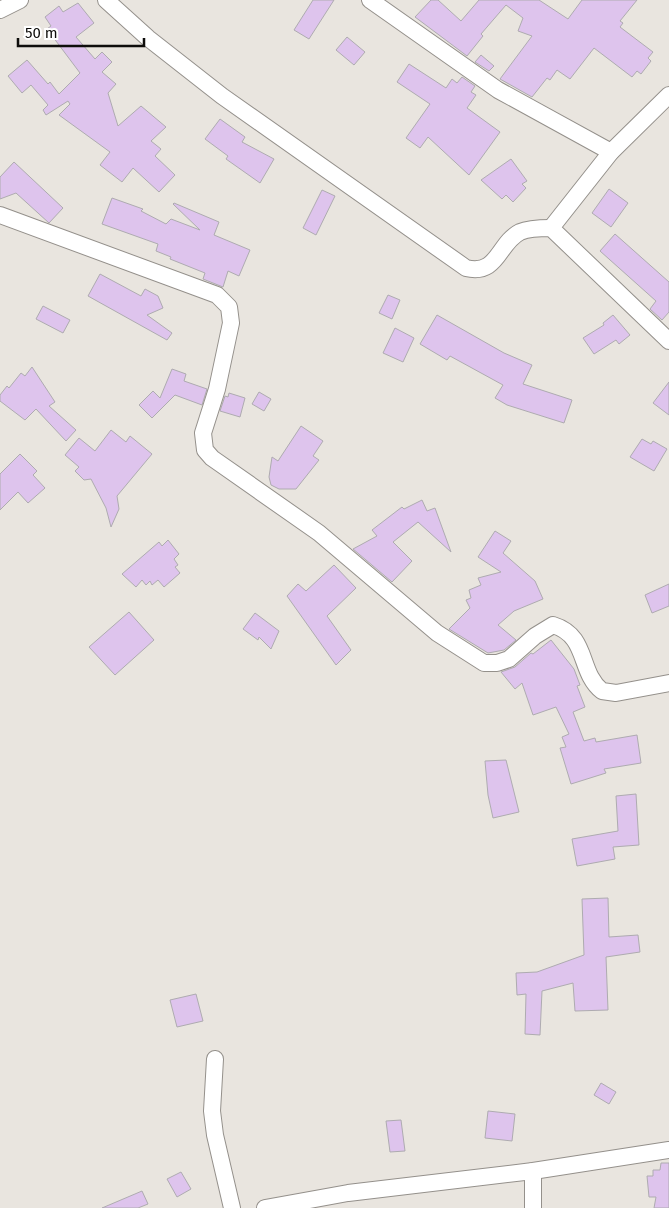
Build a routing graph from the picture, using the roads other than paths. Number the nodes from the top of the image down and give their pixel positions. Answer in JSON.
{"nodes":[{"id":1,"x":20,"y":0,"type":"edge"},
{"id":2,"x":106,"y":0,"type":"edge"},
{"id":3,"x":370,"y":0,"type":"edge"},
{"id":4,"x":0,"y":10,"type":"edge"},
{"id":5,"x":669,"y":95,"type":"edge"},
{"id":6,"x":611,"y":152,"type":"junction"},
{"id":7,"x":0,"y":215,"type":"edge"},
{"id":8,"x":551,"y":228,"type":"junction"},
{"id":9,"x":669,"y":341,"type":"edge"},
{"id":10,"x":669,"y":683,"type":"edge"},
{"id":11,"x":215,"y":1059,"type":"dead end"},
{"id":12,"x":669,"y":1150,"type":"edge"},
{"id":13,"x":533,"y":1171,"type":"junction"},
{"id":14,"x":232,"y":1208,"type":"edge"},
{"id":15,"x":265,"y":1208,"type":"edge"},
{"id":16,"x":533,"y":1208,"type":"edge"}],
"edges":[{"from":1,"to":4,"type":"street"},
{"from":2,"to":8,"type":"street"},
{"from":3,"to":6,"type":"street"},
{"from":5,"to":6,"type":"street"},
{"from":6,"to":8,"type":"street"},
{"from":7,"to":10,"type":"street"},
{"from":8,"to":9,"type":"street"},
{"from":11,"to":14,"type":"street"},
{"from":12,"to":13,"type":"street"},
{"from":13,"to":15,"type":"street"},
{"from":13,"to":16,"type":"street"}]}
